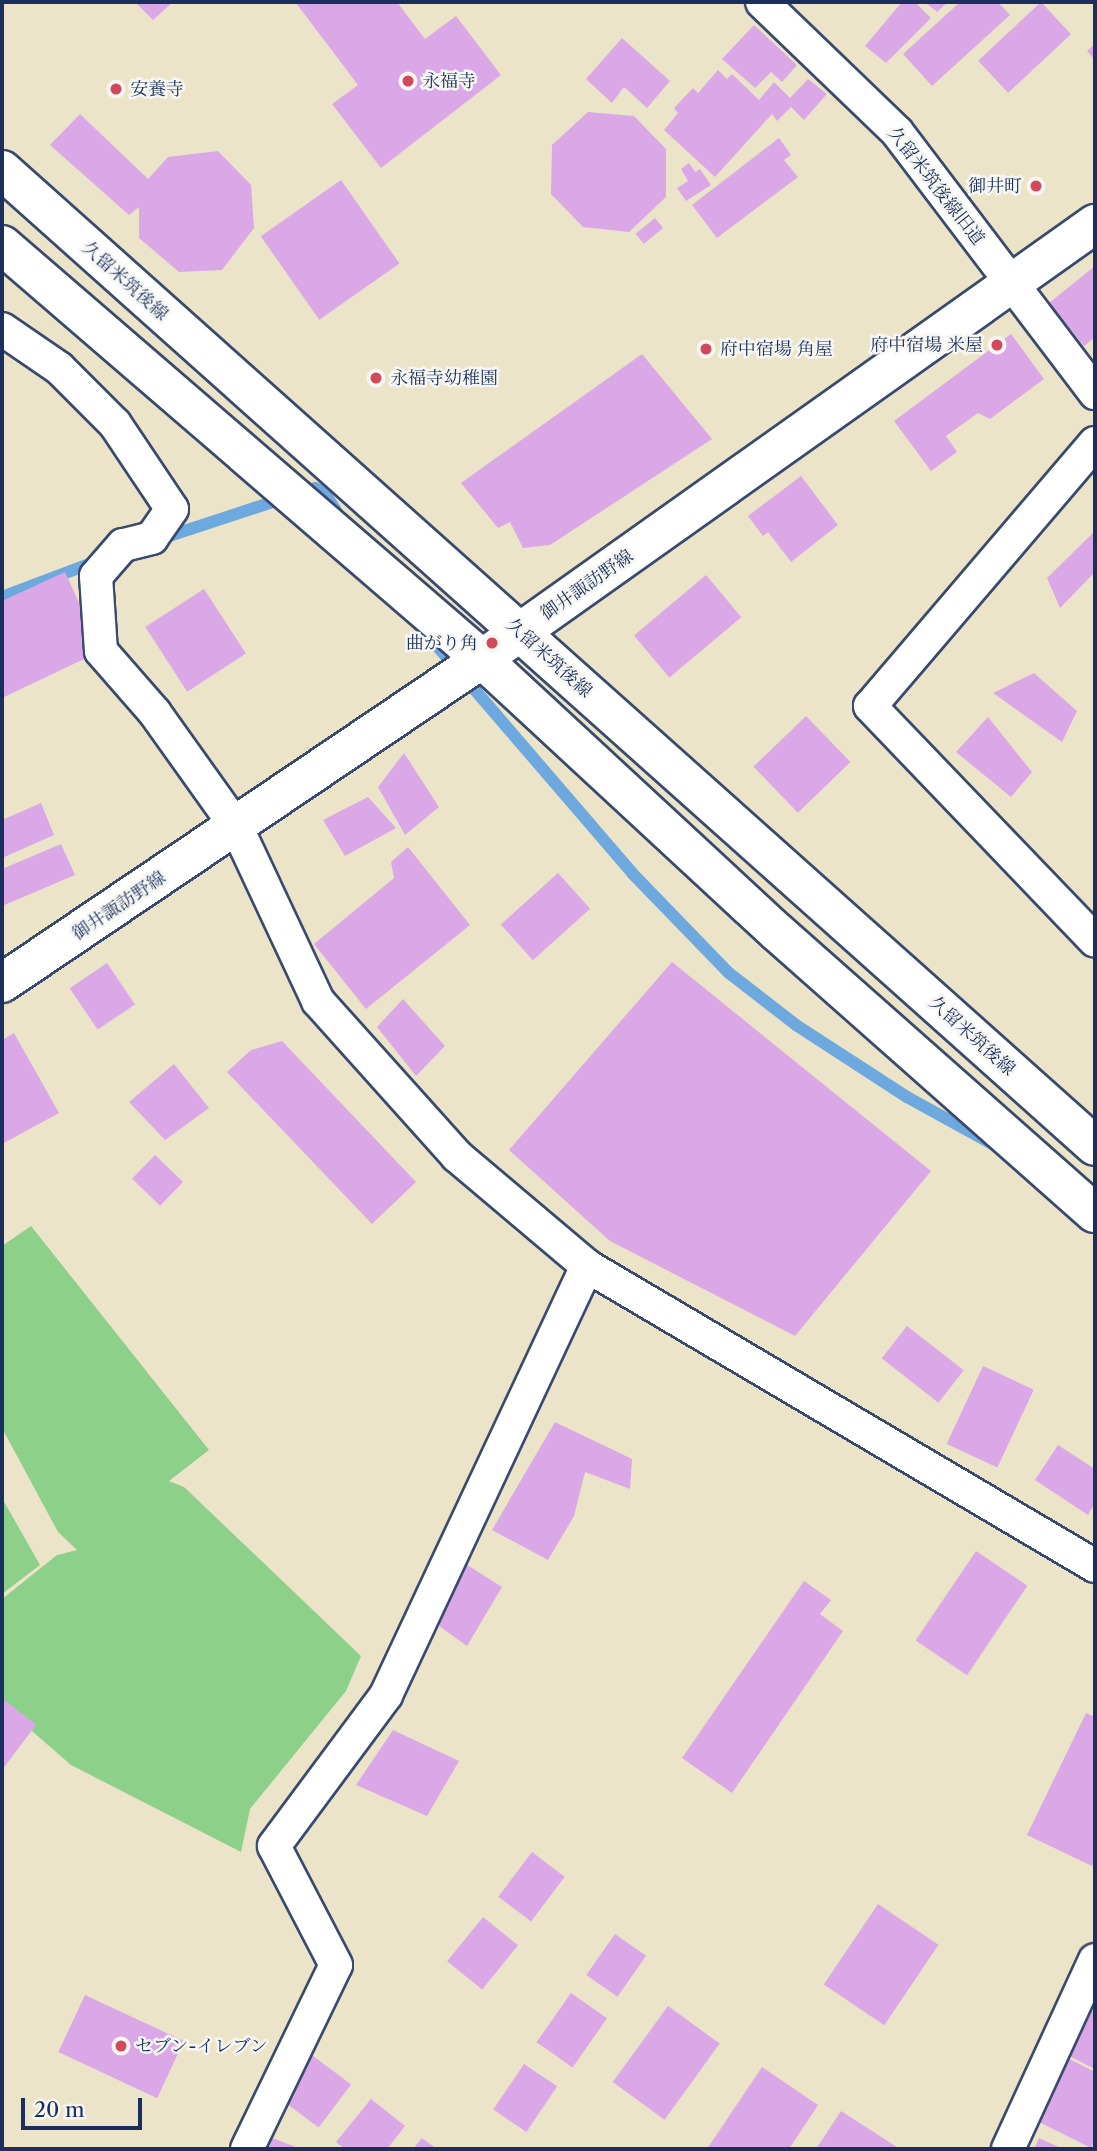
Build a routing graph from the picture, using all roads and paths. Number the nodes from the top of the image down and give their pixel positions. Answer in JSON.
{"nodes":[{"id":1,"x":762,"y":2,"type":"edge"},
{"id":2,"x":2,"y":170,"type":"edge"},
{"id":3,"x":1095,"y":224,"type":"edge"},
{"id":4,"x":2,"y":245,"type":"edge"},
{"id":5,"x":1013,"y":287,"type":"junction"},
{"id":6,"x":2,"y":329,"type":"edge"},
{"id":7,"x":1095,"y":393,"type":"edge"},
{"id":8,"x":1095,"y":443,"type":"edge"},
{"id":9,"x":520,"y":632,"type":"junction"},
{"id":10,"x":482,"y":659,"type":"junction"},
{"id":11,"x":237,"y":828,"type":"junction"},
{"id":12,"x":1095,"y":942,"type":"edge"},
{"id":13,"x":2,"y":983,"type":"edge"},
{"id":14,"x":1095,"y":1146,"type":"edge"},
{"id":15,"x":1095,"y":1213,"type":"edge"},
{"id":16,"x":587,"y":1266,"type":"junction"},
{"id":17,"x":1095,"y":1566,"type":"edge"},
{"id":18,"x":1095,"y":1960,"type":"edge"},
{"id":19,"x":247,"y":2149,"type":"edge"},
{"id":20,"x":1007,"y":2149,"type":"edge"}],
"edges":[{"from":1,"to":5,"type":"street","name":"久留米筑後線旧道"},
{"from":2,"to":9,"type":"main road","name":"久留米筑後線"},
{"from":3,"to":5,"type":"main road","name":"御井諏訪野線"},
{"from":4,"to":10,"type":"main road"},
{"from":5,"to":7,"type":"street","name":"久留米筑後線旧道"},
{"from":5,"to":9,"type":"main road","name":"御井諏訪野線"},
{"from":6,"to":11,"type":"street"},
{"from":8,"to":12,"type":"street"},
{"from":9,"to":10,"type":"main road","name":"御井諏訪野線"},
{"from":9,"to":14,"type":"main road","name":"久留米筑後線"},
{"from":10,"to":11,"type":"main road","name":"御井諏訪野線"},
{"from":10,"to":15,"type":"main road"},
{"from":11,"to":13,"type":"main road","name":"御井諏訪野線"},
{"from":11,"to":16,"type":"street"},
{"from":16,"to":17,"type":"street"},
{"from":16,"to":19,"type":"street"},
{"from":18,"to":20,"type":"street"}]}
